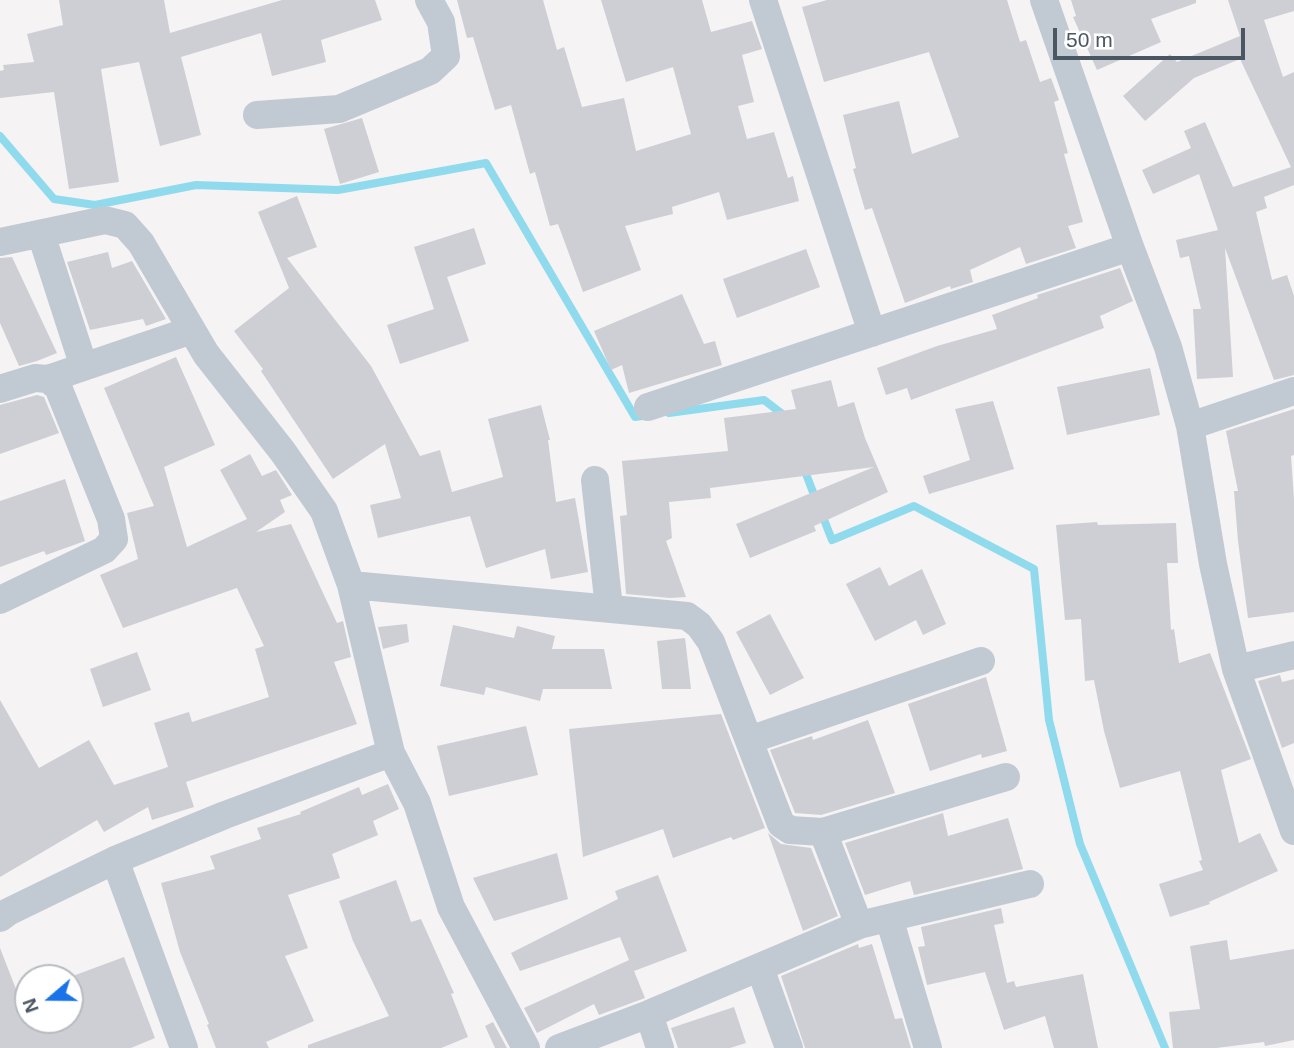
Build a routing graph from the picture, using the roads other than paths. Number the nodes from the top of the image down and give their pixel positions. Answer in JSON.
{"nodes":[{"id":1,"x":429,"y":0,"type":"edge"},
{"id":2,"x":763,"y":0,"type":"edge"},
{"id":3,"x":1044,"y":0,"type":"edge"},
{"id":4,"x":257,"y":115,"type":"dead end"},
{"id":5,"x":41,"y":234,"type":"junction"},
{"id":6,"x":0,"y":242,"type":"edge"},
{"id":7,"x":1130,"y":247,"type":"junction"},
{"id":8,"x":192,"y":330,"type":"junction"},
{"id":9,"x":872,"y":333,"type":"junction"},
{"id":10,"x":84,"y":367,"type":"junction"},
{"id":11,"x":48,"y":379,"type":"junction"},
{"id":12,"x":0,"y":389,"type":"edge"},
{"id":13,"x":1294,"y":391,"type":"edge"},
{"id":14,"x":648,"y":407,"type":"dead end"},
{"id":15,"x":1190,"y":426,"type":"junction"},
{"id":16,"x":595,"y":480,"type":"dead end"},
{"id":17,"x":351,"y":584,"type":"junction"},
{"id":18,"x":0,"y":600,"type":"edge"},
{"id":19,"x":609,"y":608,"type":"junction"},
{"id":20,"x":1294,"y":655,"type":"edge"},
{"id":21,"x":981,"y":661,"type":"dead end"},
{"id":22,"x":1236,"y":669,"type":"junction"},
{"id":23,"x":749,"y":740,"type":"junction"},
{"id":24,"x":391,"y":753,"type":"junction"},
{"id":25,"x":1006,"y":777,"type":"dead end"},
{"id":26,"x":1294,"y":831,"type":"edge"},
{"id":27,"x":823,"y":832,"type":"junction"},
{"id":28,"x":115,"y":860,"type":"junction"},
{"id":29,"x":1030,"y":884,"type":"dead end"},
{"id":30,"x":0,"y":918,"type":"edge"},
{"id":31,"x":889,"y":918,"type":"junction"},
{"id":32,"x":859,"y":925,"type":"junction"},
{"id":33,"x":760,"y":968,"type":"junction"},
{"id":34,"x":649,"y":1014,"type":"junction"},
{"id":35,"x":184,"y":1048,"type":"edge"},
{"id":36,"x":526,"y":1048,"type":"edge"},
{"id":37,"x":559,"y":1048,"type":"edge"},
{"id":38,"x":660,"y":1048,"type":"edge"},
{"id":39,"x":789,"y":1048,"type":"edge"},
{"id":40,"x":928,"y":1048,"type":"edge"}],
"edges":[{"from":1,"to":4,"type":"street"},
{"from":2,"to":9,"type":"street"},
{"from":3,"to":7,"type":"street"},
{"from":5,"to":6,"type":"street"},
{"from":5,"to":8,"type":"street"},
{"from":5,"to":10,"type":"street"},
{"from":7,"to":9,"type":"street"},
{"from":7,"to":15,"type":"street"},
{"from":8,"to":10,"type":"street"},
{"from":8,"to":17,"type":"street"},
{"from":9,"to":14,"type":"street"},
{"from":10,"to":11,"type":"street"},
{"from":11,"to":12,"type":"street"},
{"from":11,"to":18,"type":"street"},
{"from":13,"to":15,"type":"street"},
{"from":15,"to":22,"type":"street"},
{"from":16,"to":19,"type":"street"},
{"from":17,"to":19,"type":"street"},
{"from":17,"to":24,"type":"street"},
{"from":19,"to":23,"type":"street"},
{"from":20,"to":22,"type":"street"},
{"from":21,"to":23,"type":"street"},
{"from":22,"to":26,"type":"street"},
{"from":23,"to":27,"type":"street"},
{"from":24,"to":28,"type":"street"},
{"from":24,"to":36,"type":"street"},
{"from":25,"to":27,"type":"street"},
{"from":27,"to":32,"type":"street"},
{"from":28,"to":30,"type":"street"},
{"from":28,"to":35,"type":"street"},
{"from":29,"to":31,"type":"street"},
{"from":31,"to":32,"type":"street"},
{"from":31,"to":40,"type":"street"},
{"from":32,"to":33,"type":"street"},
{"from":33,"to":34,"type":"street"},
{"from":33,"to":39,"type":"street"},
{"from":34,"to":37,"type":"street"},
{"from":34,"to":38,"type":"street"}]}
